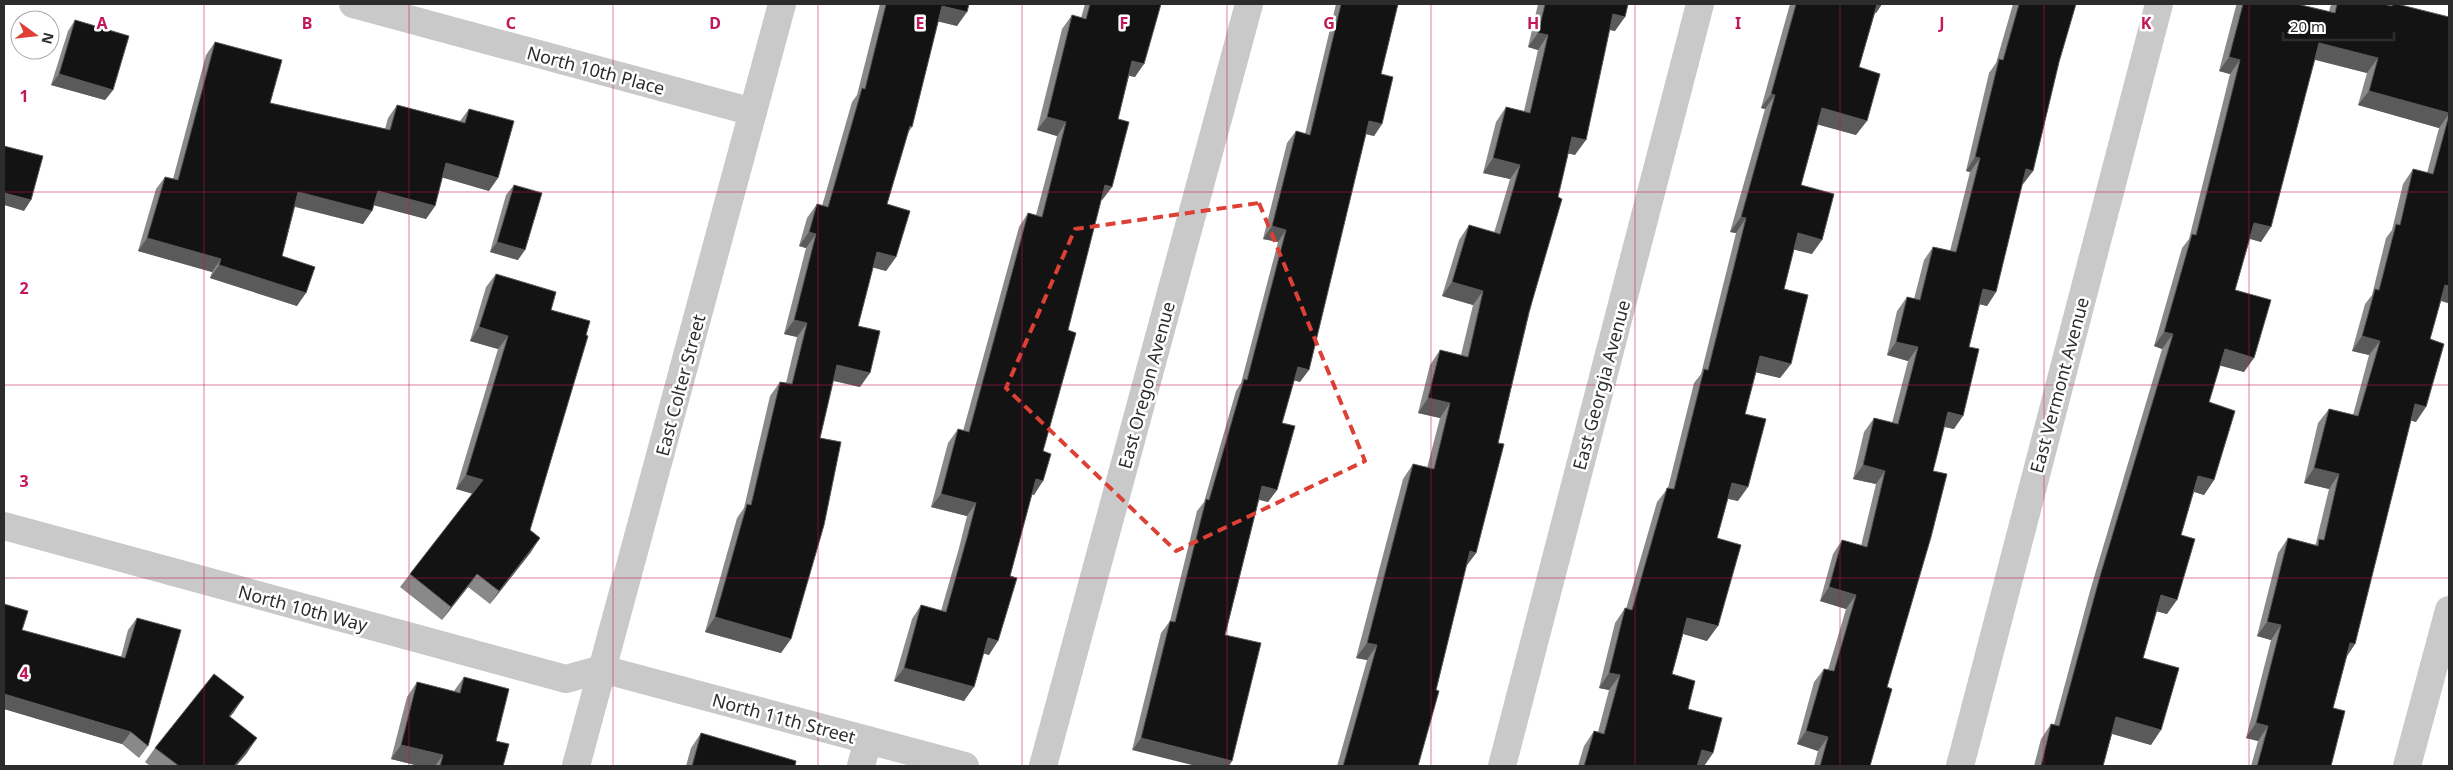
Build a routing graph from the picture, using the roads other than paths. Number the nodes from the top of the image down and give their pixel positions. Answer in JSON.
{"nodes":[{"id":1,"x":353,"y":4,"type":"edge"},
{"id":2,"x":782,"y":4,"type":"edge"},
{"id":3,"x":1250,"y":4,"type":"edge"},
{"id":4,"x":1700,"y":4,"type":"edge"},
{"id":5,"x":2159,"y":4,"type":"edge"},
{"id":6,"x":752,"y":112,"type":"junction"},
{"id":7,"x":4,"y":526,"type":"edge"},
{"id":8,"x":2449,"y":610,"type":"edge"},
{"id":9,"x":602,"y":669,"type":"junction"},
{"id":10,"x":868,"y":740,"type":"junction"},
{"id":11,"x":576,"y":766,"type":"edge"},
{"id":12,"x":861,"y":766,"type":"edge"},
{"id":13,"x":965,"y":766,"type":"edge"},
{"id":14,"x":1043,"y":766,"type":"edge"},
{"id":15,"x":1502,"y":766,"type":"edge"},
{"id":16,"x":1960,"y":766,"type":"edge"},
{"id":17,"x":2407,"y":766,"type":"edge"}],
"edges":[{"from":1,"to":6,"type":"street","name":"North 10th Place"},
{"from":2,"to":6,"type":"street","name":"East Colter Street"},
{"from":3,"to":14,"type":"street","name":"East Oregon Avenue"},
{"from":4,"to":15,"type":"street","name":"East Georgia Avenue"},
{"from":5,"to":16,"type":"street","name":"East Vermont Avenue"},
{"from":6,"to":9,"type":"street","name":"East Colter Street"},
{"from":7,"to":9,"type":"street","name":"North 10th Way"},
{"from":8,"to":17,"type":"street"},
{"from":9,"to":10,"type":"street","name":"North 11th Street"},
{"from":9,"to":11,"type":"street","name":"East Colter Street"},
{"from":10,"to":12,"type":"street"},
{"from":10,"to":13,"type":"street","name":"North 11th Street"}]}
